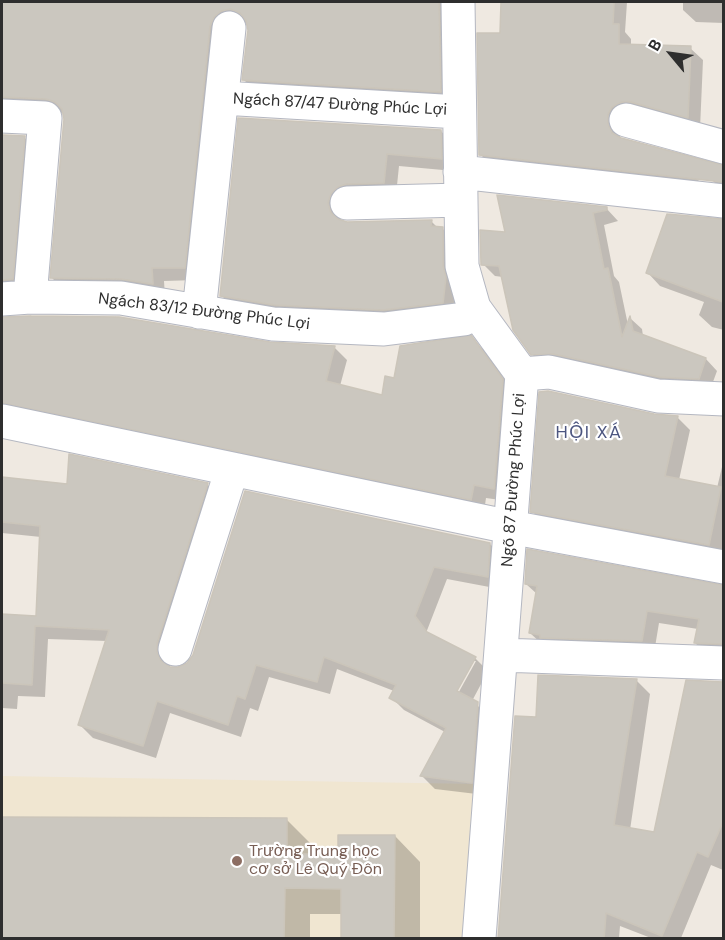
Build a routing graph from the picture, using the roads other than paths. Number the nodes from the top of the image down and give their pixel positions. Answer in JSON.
{"nodes":[{"id":1,"x":458,"y":2,"type":"edge"},
{"id":2,"x":229,"y":28,"type":"dead end"},
{"id":3,"x":222,"y":98,"type":"junction"},
{"id":4,"x":459,"y":112,"type":"junction"},
{"id":5,"x":2,"y":116,"type":"edge"},
{"id":6,"x":627,"y":120,"type":"dead end"},
{"id":7,"x":723,"y":147,"type":"edge"},
{"id":8,"x":460,"y":186,"type":"junction"},
{"id":9,"x":723,"y":201,"type":"edge"},
{"id":10,"x":347,"y":203,"type":"dead end"},
{"id":11,"x":16,"y":298,"type":"edge"},
{"id":12,"x":474,"y":308,"type":"junction"},
{"id":13,"x":199,"y":312,"type":"junction"},
{"id":14,"x":522,"y":375,"type":"junction"},
{"id":15,"x":723,"y":399,"type":"edge"},
{"id":16,"x":2,"y":421,"type":"edge"},
{"id":17,"x":232,"y":469,"type":"junction"},
{"id":18,"x":510,"y":527,"type":"junction"},
{"id":19,"x":723,"y":567,"type":"edge"},
{"id":20,"x":175,"y":649,"type":"dead end"},
{"id":21,"x":501,"y":655,"type":"junction"},
{"id":22,"x":723,"y":663,"type":"edge"},
{"id":23,"x":479,"y":939,"type":"edge"}],
"edges":[{"from":1,"to":4,"type":"street","name":"Ngõ 87 Đường Phúc Lợi"},
{"from":2,"to":3,"type":"street"},
{"from":3,"to":4,"type":"street","name":"Ngách 87/47 Đường Phúc Lợi"},
{"from":3,"to":13,"type":"street"},
{"from":4,"to":8,"type":"street","name":"Ngõ 87 Đường Phúc Lợi"},
{"from":5,"to":11,"type":"street"},
{"from":6,"to":7,"type":"street"},
{"from":8,"to":9,"type":"street"},
{"from":8,"to":10,"type":"street"},
{"from":8,"to":12,"type":"street","name":"Ngõ 87 Đường Phúc Lợi"},
{"from":11,"to":13,"type":"street","name":"Ngách 83/12 Đường Phúc Lợi"},
{"from":12,"to":13,"type":"street","name":"Ngách 83/12 Đường Phúc Lợi"},
{"from":12,"to":14,"type":"street","name":"Ngõ 87 Đường Phúc Lợi"},
{"from":14,"to":15,"type":"street"},
{"from":14,"to":18,"type":"street","name":"Ngõ 87 Đường Phúc Lợi"},
{"from":16,"to":17,"type":"street"},
{"from":17,"to":18,"type":"street"},
{"from":17,"to":20,"type":"street"},
{"from":18,"to":19,"type":"street"},
{"from":18,"to":21,"type":"street","name":"Ngõ 87 Đường Phúc Lợi"},
{"from":21,"to":22,"type":"street"},
{"from":21,"to":23,"type":"street","name":"Ngõ 87 Đường Phúc Lợi"}]}
